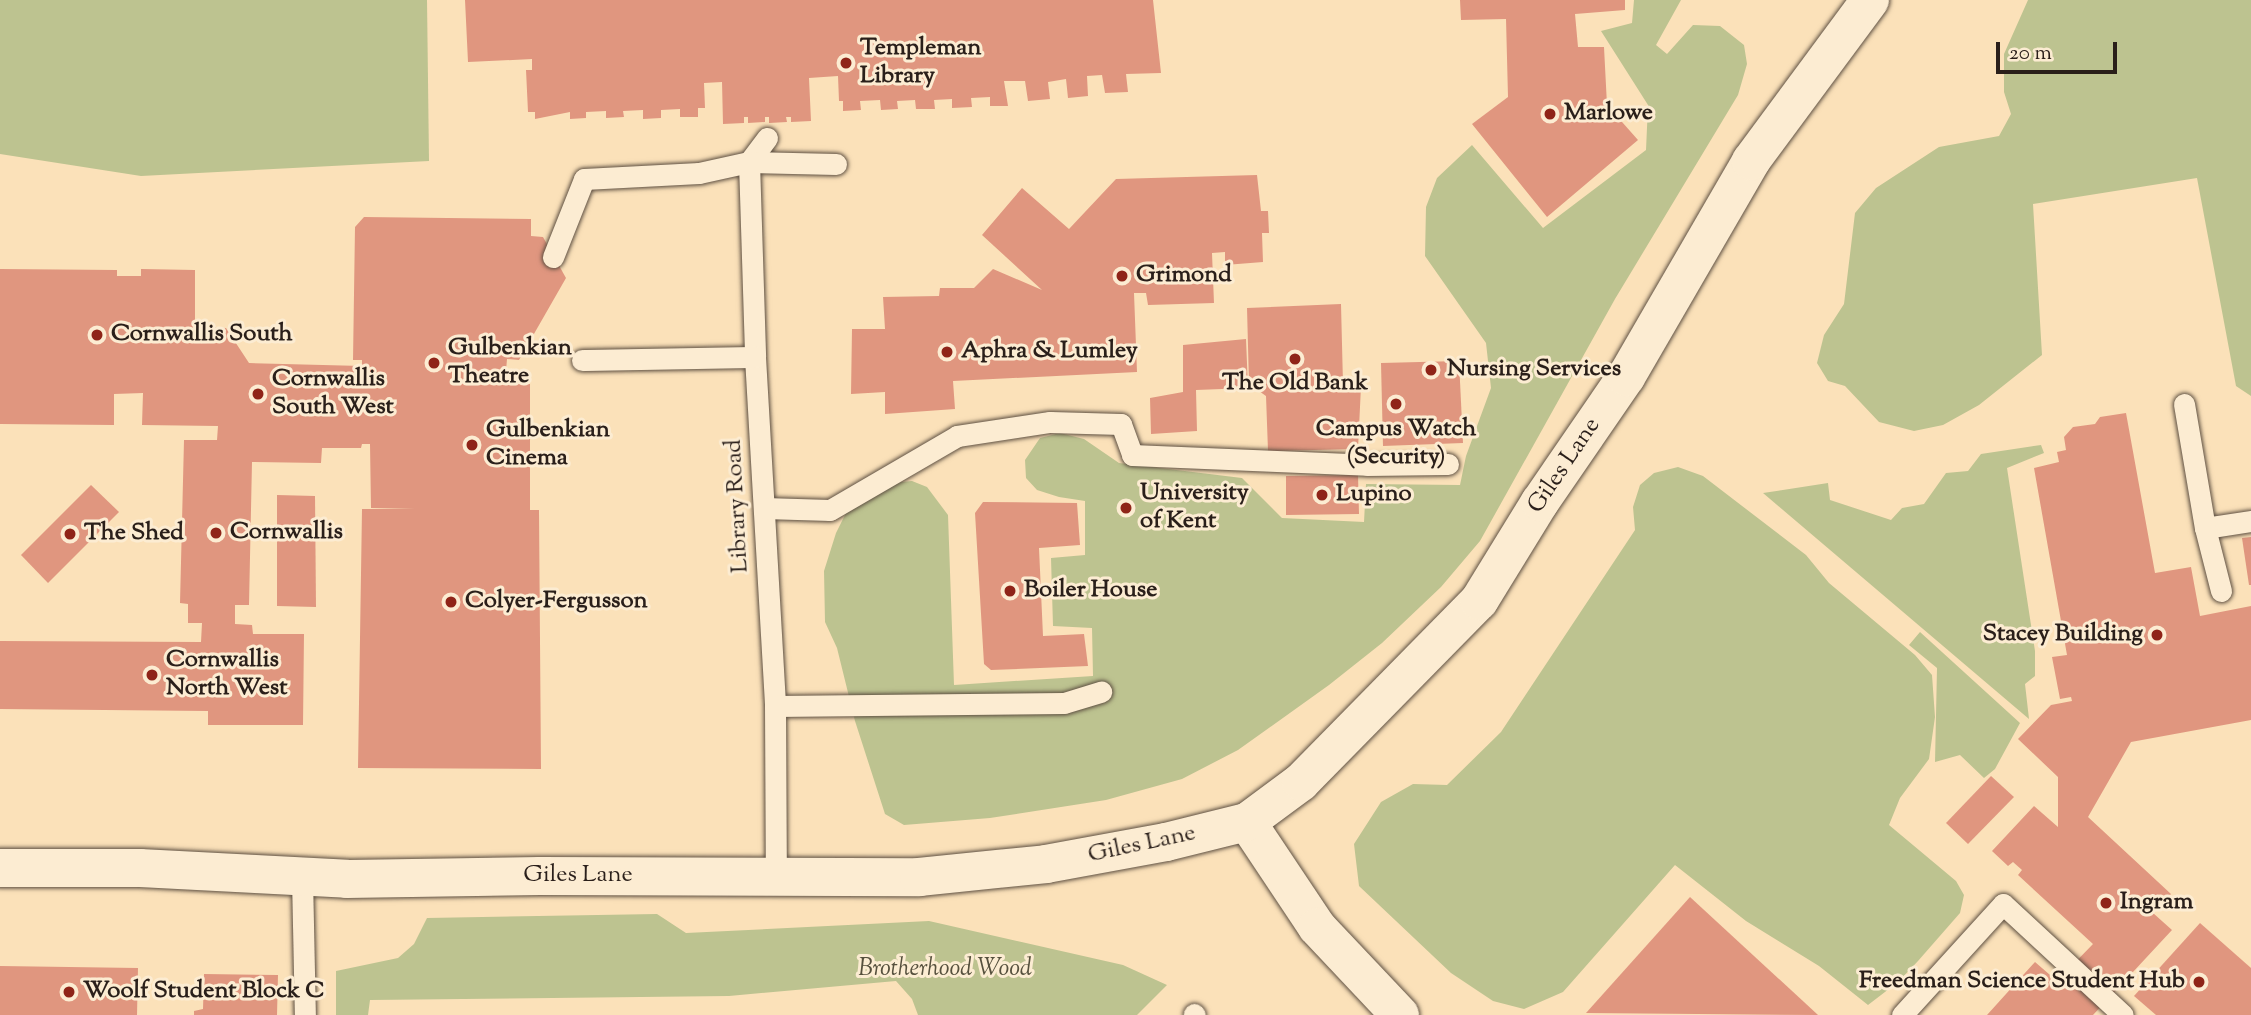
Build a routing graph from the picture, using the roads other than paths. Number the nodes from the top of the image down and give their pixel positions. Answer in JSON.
{"nodes":[{"id":1,"x":1870,"y":0,"type":"edge"},
{"id":2,"x":767,"y":138,"type":"dead end"},
{"id":3,"x":749,"y":162,"type":"junction"},
{"id":4,"x":836,"y":164,"type":"dead end"},
{"id":5,"x":553,"y":257,"type":"dead end"},
{"id":6,"x":755,"y":357,"type":"junction"},
{"id":7,"x":582,"y":360,"type":"dead end"},
{"id":8,"x":2184,"y":404,"type":"dead end"},
{"id":9,"x":1448,"y":464,"type":"dead end"},
{"id":10,"x":764,"y":508,"type":"junction"},
{"id":11,"x":2251,"y":521,"type":"edge"},
{"id":12,"x":2205,"y":528,"type":"junction"},
{"id":13,"x":2221,"y":591,"type":"dead end"},
{"id":14,"x":1101,"y":692,"type":"dead end"},
{"id":15,"x":775,"y":706,"type":"junction"},
{"id":16,"x":1247,"y":822,"type":"junction"},
{"id":17,"x":0,"y":868,"type":"edge"},
{"id":18,"x":776,"y":876,"type":"junction"},
{"id":19,"x":302,"y":877,"type":"junction"},
{"id":20,"x":305,"y":1015,"type":"edge"},
{"id":21,"x":1400,"y":1015,"type":"edge"},
{"id":22,"x":1902,"y":1015,"type":"edge"},
{"id":23,"x":2123,"y":1015,"type":"edge"}],
"edges":[{"from":1,"to":16,"type":"street","name":"Giles Lane"},
{"from":2,"to":3,"type":"lane"},
{"from":3,"to":4,"type":"lane"},
{"from":3,"to":5,"type":"lane"},
{"from":3,"to":6,"type":"lane","name":"Library Road"},
{"from":6,"to":7,"type":"lane"},
{"from":6,"to":10,"type":"lane","name":"Library Road"},
{"from":8,"to":12,"type":"lane"},
{"from":9,"to":10,"type":"lane"},
{"from":10,"to":15,"type":"lane","name":"Library Road"},
{"from":11,"to":12,"type":"lane"},
{"from":12,"to":13,"type":"lane"},
{"from":14,"to":15,"type":"lane"},
{"from":15,"to":18,"type":"lane","name":"Library Road"},
{"from":16,"to":18,"type":"street","name":"Giles Lane"},
{"from":16,"to":21,"type":"street"},
{"from":17,"to":19,"type":"street","name":"Giles Lane"},
{"from":18,"to":19,"type":"street","name":"Giles Lane"},
{"from":19,"to":20,"type":"lane"},
{"from":22,"to":23,"type":"lane"}]}
